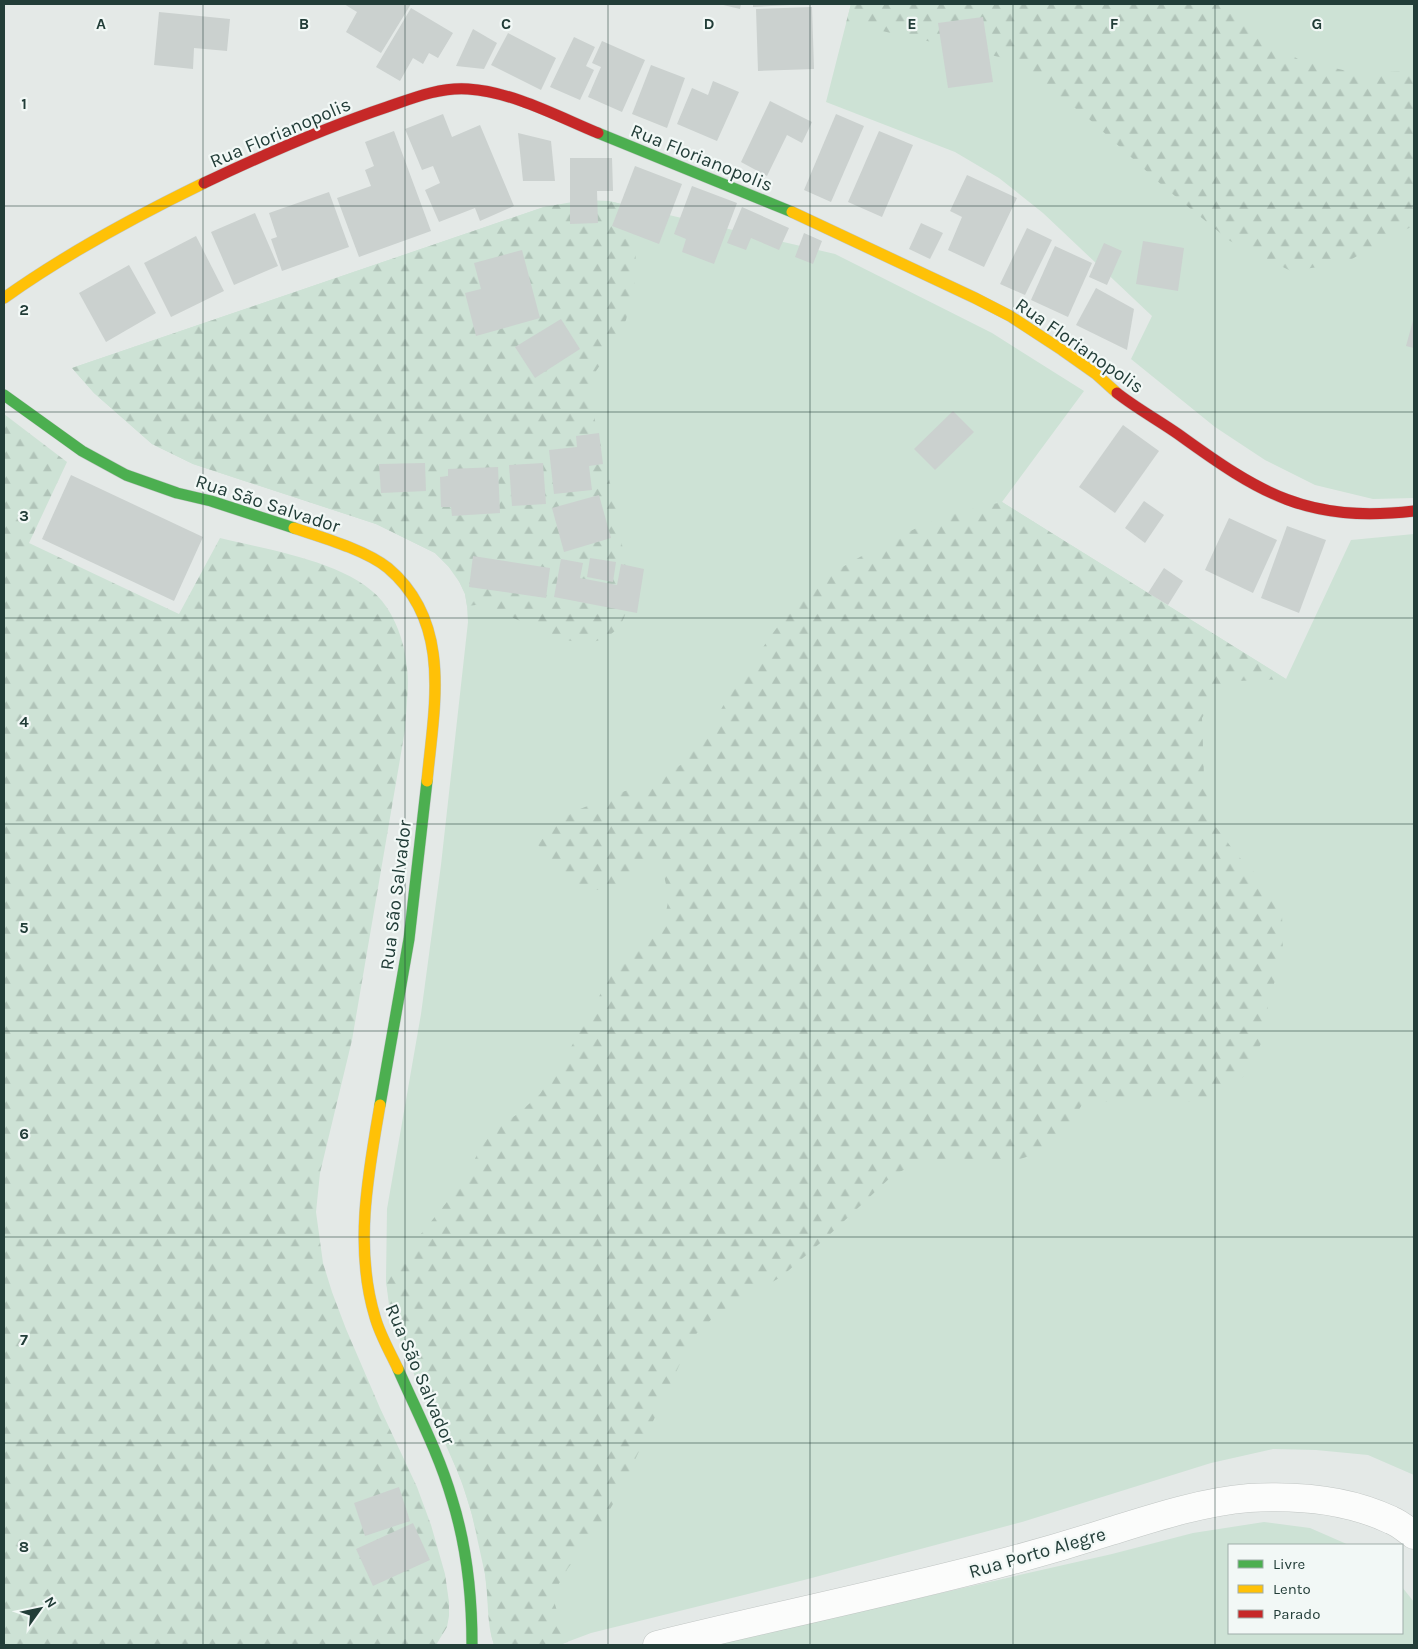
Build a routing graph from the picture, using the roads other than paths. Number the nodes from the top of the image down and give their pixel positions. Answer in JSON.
{"nodes":[{"id":1,"x":4,"y":298,"type":"edge"},
{"id":2,"x":4,"y":395,"type":"edge"},
{"id":3,"x":1414,"y":511,"type":"edge"},
{"id":4,"x":1414,"y":1535,"type":"edge"},
{"id":5,"x":472,"y":1645,"type":"edge"},
{"id":6,"x":657,"y":1645,"type":"edge"}],
"edges":[{"from":1,"to":3,"type":"street","name":"Rua Florianopolis"},
{"from":2,"to":5,"type":"street","name":"Rua São Salvador"},
{"from":4,"to":6,"type":"street","name":"Rua Porto Alegre"}]}
